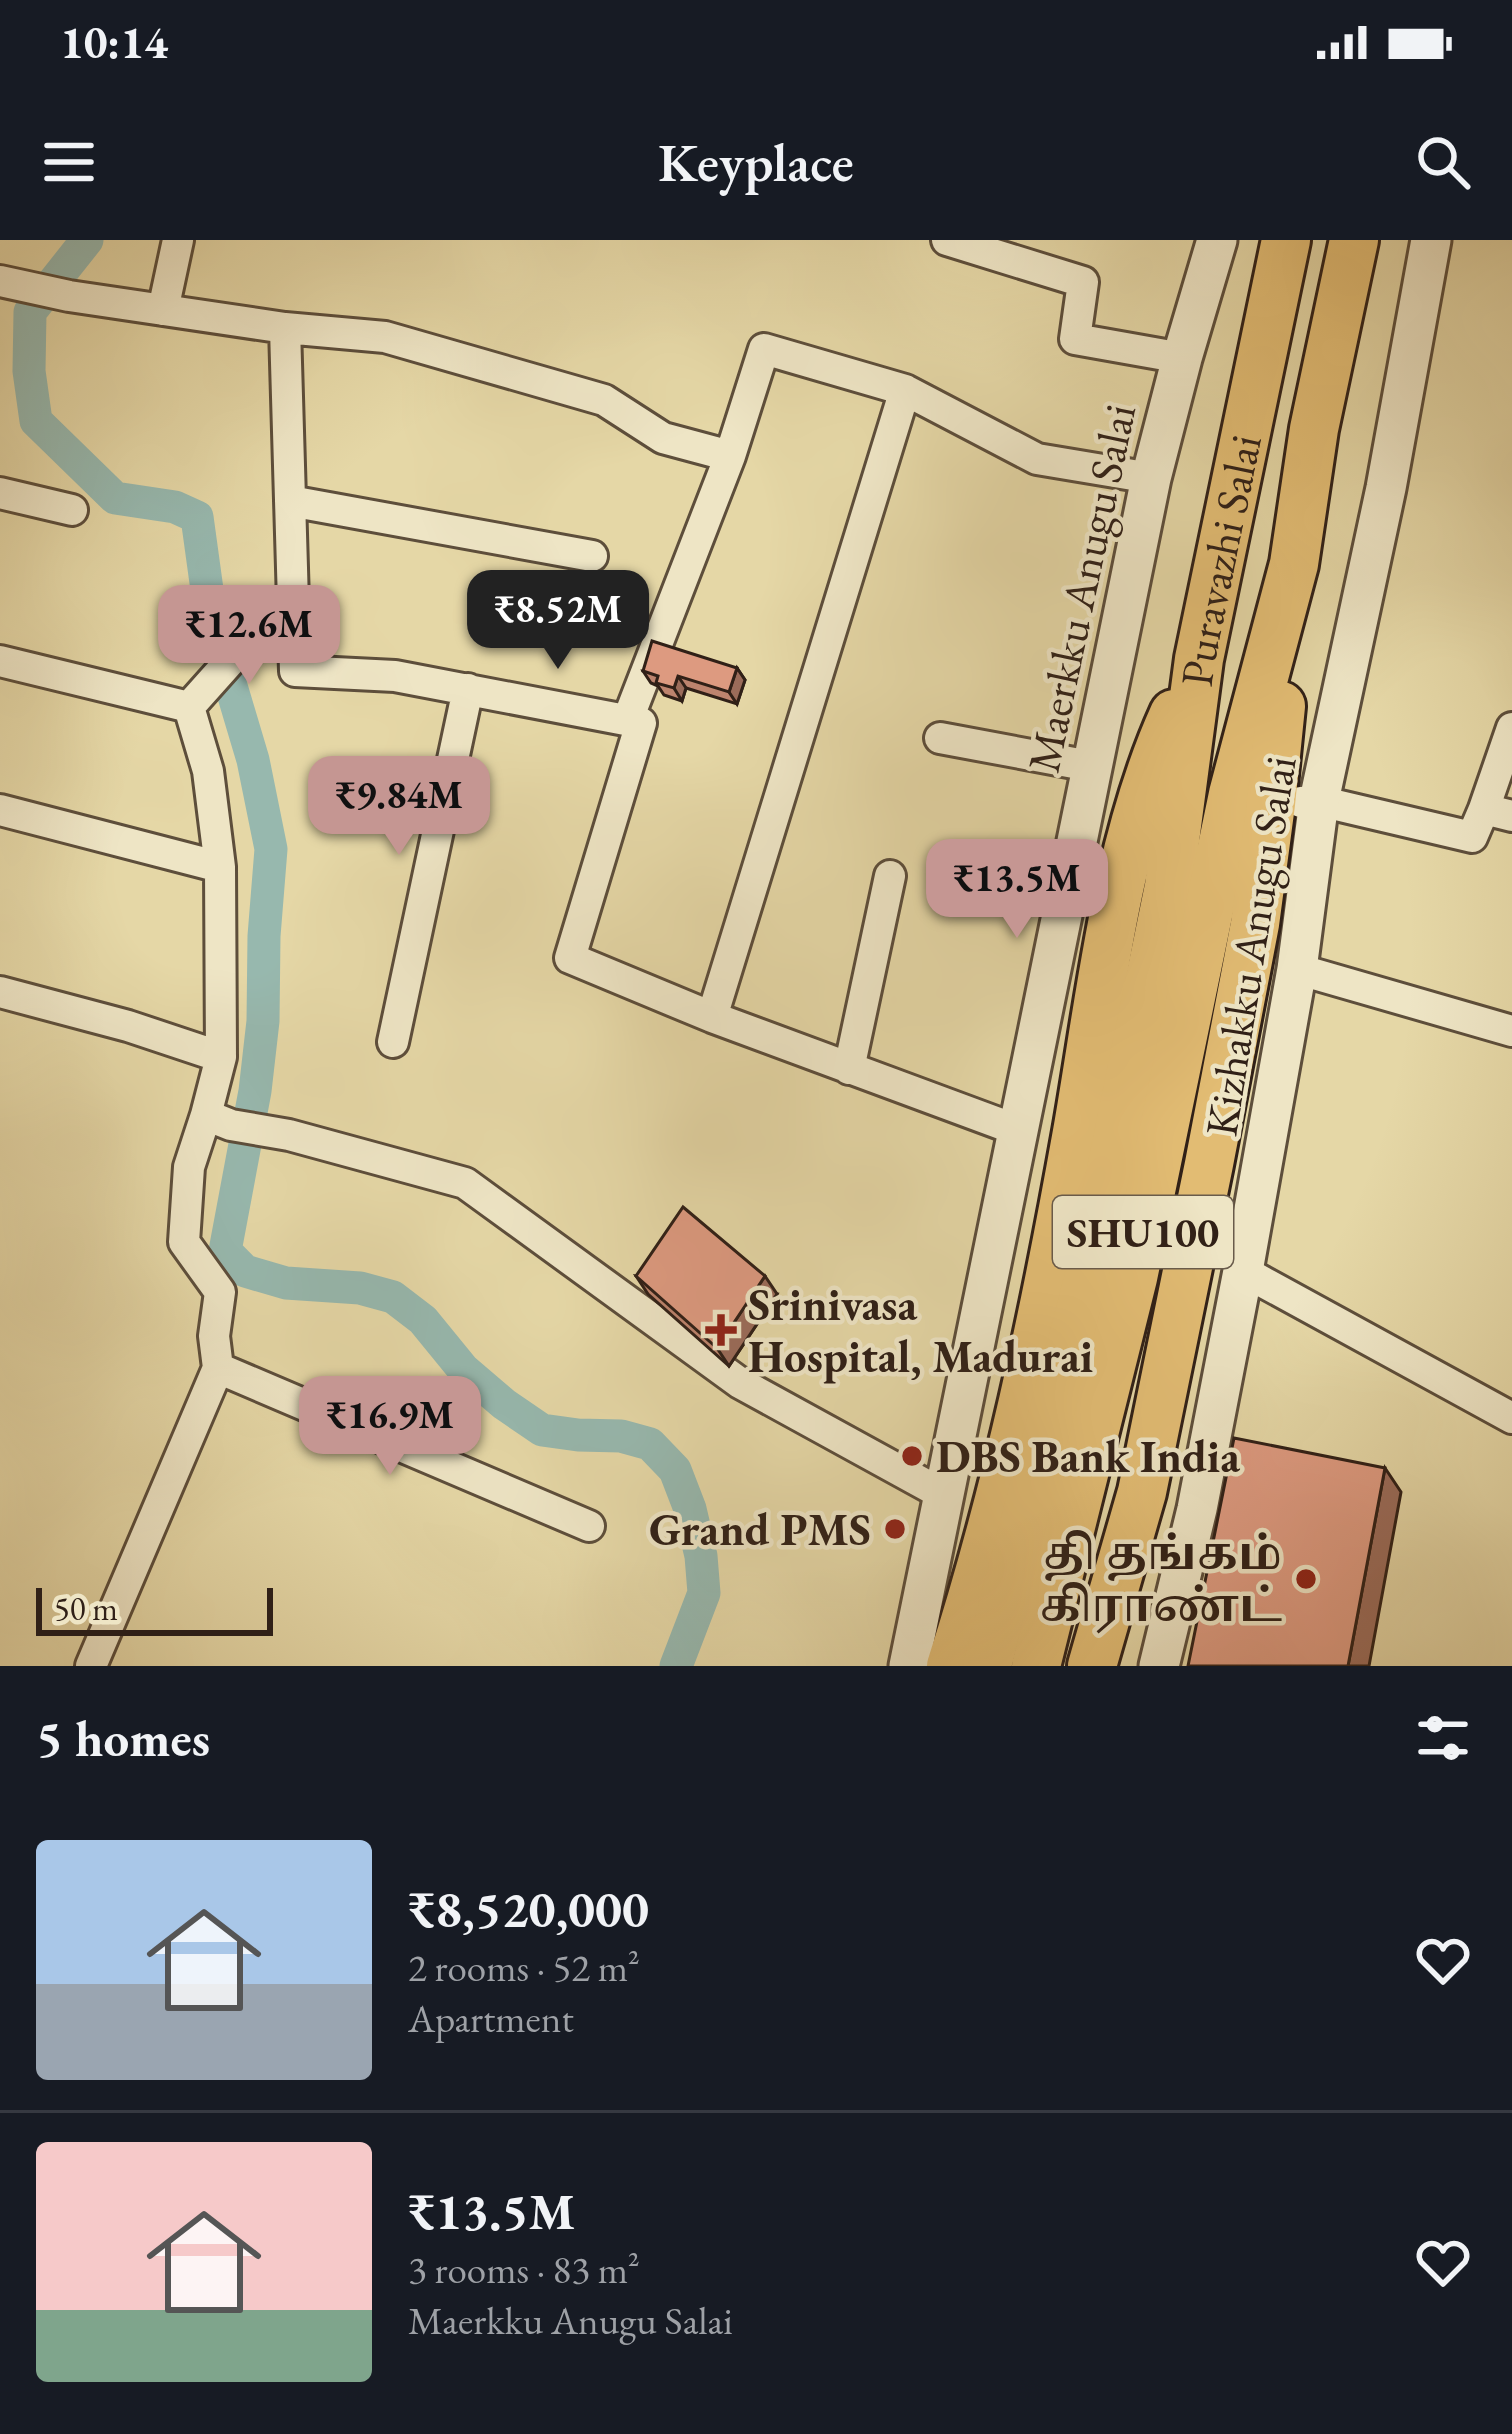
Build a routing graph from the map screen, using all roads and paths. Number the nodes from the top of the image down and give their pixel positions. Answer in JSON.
{"nodes":[{"id":1,"x":178,"y":240,"type":"edge"},
{"id":2,"x":947,"y":240,"type":"edge"},
{"id":3,"x":1217,"y":240,"type":"edge"},
{"id":4,"x":1286,"y":240,"type":"edge"},
{"id":5,"x":1354,"y":240,"type":"edge"},
{"id":6,"x":1431,"y":240,"type":"edge"},
{"id":7,"x":11,"y":284,"type":"edge"},
{"id":8,"x":163,"y":310,"type":"junction"},
{"id":9,"x":286,"y":328,"type":"junction"},
{"id":10,"x":1182,"y":358,"type":"junction"},
{"id":11,"x":905,"y":390,"type":"junction"},
{"id":12,"x":730,"y":457,"type":"junction"},
{"id":13,"x":1151,"y":478,"type":"junction"},
{"id":14,"x":0,"y":493,"type":"edge"},
{"id":15,"x":290,"y":501,"type":"junction"},
{"id":16,"x":72,"y":510,"type":"dead end"},
{"id":17,"x":592,"y":556,"type":"dead end"},
{"id":18,"x":294,"y":638,"type":"junction"},
{"id":19,"x":1199,"y":659,"type":"junction"},
{"id":20,"x":0,"y":661,"type":"edge"},
{"id":21,"x":468,"y":689,"type":"junction"},
{"id":22,"x":195,"y":698,"type":"junction"},
{"id":23,"x":628,"y":719,"type":"junction"},
{"id":24,"x":1512,"y":728,"type":"edge"},
{"id":25,"x":940,"y":738,"type":"dead end"},
{"id":26,"x":1090,"y":766,"type":"junction"},
{"id":27,"x":1252,"y":799,"type":"junction"},
{"id":28,"x":1319,"y":801,"type":"junction"},
{"id":29,"x":0,"y":810,"type":"edge"},
{"id":30,"x":1498,"y":812,"type":"edge"},
{"id":31,"x":220,"y":867,"type":"junction"},
{"id":32,"x":890,"y":876,"type":"dead end"},
{"id":33,"x":1297,"y":969,"type":"junction"},
{"id":34,"x":0,"y":992,"type":"edge"},
{"id":35,"x":712,"y":1018,"type":"junction"},
{"id":36,"x":1512,"y":1031,"type":"edge"},
{"id":37,"x":393,"y":1042,"type":"dead end"},
{"id":38,"x":221,"y":1057,"type":"junction"},
{"id":39,"x":849,"y":1069,"type":"junction"},
{"id":40,"x":218,"y":1120,"type":"junction"},
{"id":41,"x":1017,"y":1130,"type":"junction"},
{"id":42,"x":1243,"y":1271,"type":"junction"},
{"id":43,"x":218,"y":1368,"type":"junction"},
{"id":44,"x":1512,"y":1418,"type":"edge"},
{"id":45,"x":946,"y":1496,"type":"junction"},
{"id":46,"x":589,"y":1526,"type":"dead end"},
{"id":47,"x":91,"y":1666,"type":"edge"},
{"id":48,"x":909,"y":1666,"type":"edge"},
{"id":49,"x":951,"y":1666,"type":"edge"},
{"id":50,"x":987,"y":1666,"type":"edge"},
{"id":51,"x":1036,"y":1666,"type":"edge"},
{"id":52,"x":1092,"y":1666,"type":"edge"},
{"id":53,"x":1159,"y":1666,"type":"edge"}],
"edges":[{"from":1,"to":8,"type":"street"},
{"from":2,"to":10,"type":"street"},
{"from":3,"to":10,"type":"street","name":"Maerkku Anugu Salai"},
{"from":4,"to":19,"type":"main road","name":"Puravazhi Salai","number":"SHU100"},
{"from":5,"to":27,"type":"main road","name":"Puravazhi Salai","number":"SHU100"},
{"from":6,"to":28,"type":"street","name":"Kizhakku Anugu Salai"},
{"from":7,"to":8,"type":"street"},
{"from":8,"to":9,"type":"street"},
{"from":9,"to":12,"type":"street"},
{"from":9,"to":15,"type":"street"},
{"from":10,"to":13,"type":"street","name":"Maerkku Anugu Salai"},
{"from":11,"to":12,"type":"street"},
{"from":11,"to":13,"type":"street"},
{"from":11,"to":35,"type":"street"},
{"from":12,"to":23,"type":"street"},
{"from":13,"to":26,"type":"street","name":"Maerkku Anugu Salai"},
{"from":14,"to":16,"type":"street"},
{"from":15,"to":17,"type":"street"},
{"from":15,"to":18,"type":"street"},
{"from":18,"to":21,"type":"street"},
{"from":18,"to":22,"type":"street"},
{"from":19,"to":49,"type":"main road"},
{"from":19,"to":50,"type":"main road","name":"Puravazhi Salai","number":"SHU100"},
{"from":20,"to":22,"type":"street"},
{"from":21,"to":23,"type":"street"},
{"from":21,"to":37,"type":"street"},
{"from":22,"to":31,"type":"street"},
{"from":23,"to":35,"type":"street"},
{"from":24,"to":30,"type":"street"},
{"from":25,"to":26,"type":"street"},
{"from":26,"to":41,"type":"street","name":"Maerkku Anugu Salai"},
{"from":27,"to":28,"type":"street"},
{"from":27,"to":51,"type":"main road","number":"SHU100"},
{"from":27,"to":52,"type":"main road"},
{"from":28,"to":30,"type":"street"},
{"from":28,"to":33,"type":"street","name":"Kizhakku Anugu Salai"},
{"from":29,"to":31,"type":"street"},
{"from":31,"to":38,"type":"street"},
{"from":32,"to":39,"type":"street"},
{"from":33,"to":36,"type":"street"},
{"from":33,"to":42,"type":"street","name":"Kizhakku Anugu Salai"},
{"from":34,"to":38,"type":"street"},
{"from":35,"to":39,"type":"street"},
{"from":38,"to":40,"type":"street"},
{"from":39,"to":41,"type":"street"},
{"from":40,"to":43,"type":"street"},
{"from":40,"to":45,"type":"street"},
{"from":41,"to":45,"type":"street","name":"Maerkku Anugu Salai"},
{"from":42,"to":44,"type":"street"},
{"from":42,"to":53,"type":"street","name":"Kizhakku Anugu Salai"},
{"from":43,"to":46,"type":"street"},
{"from":43,"to":47,"type":"street"},
{"from":45,"to":48,"type":"street","name":"Maerkku Anugu Salai"}]}
